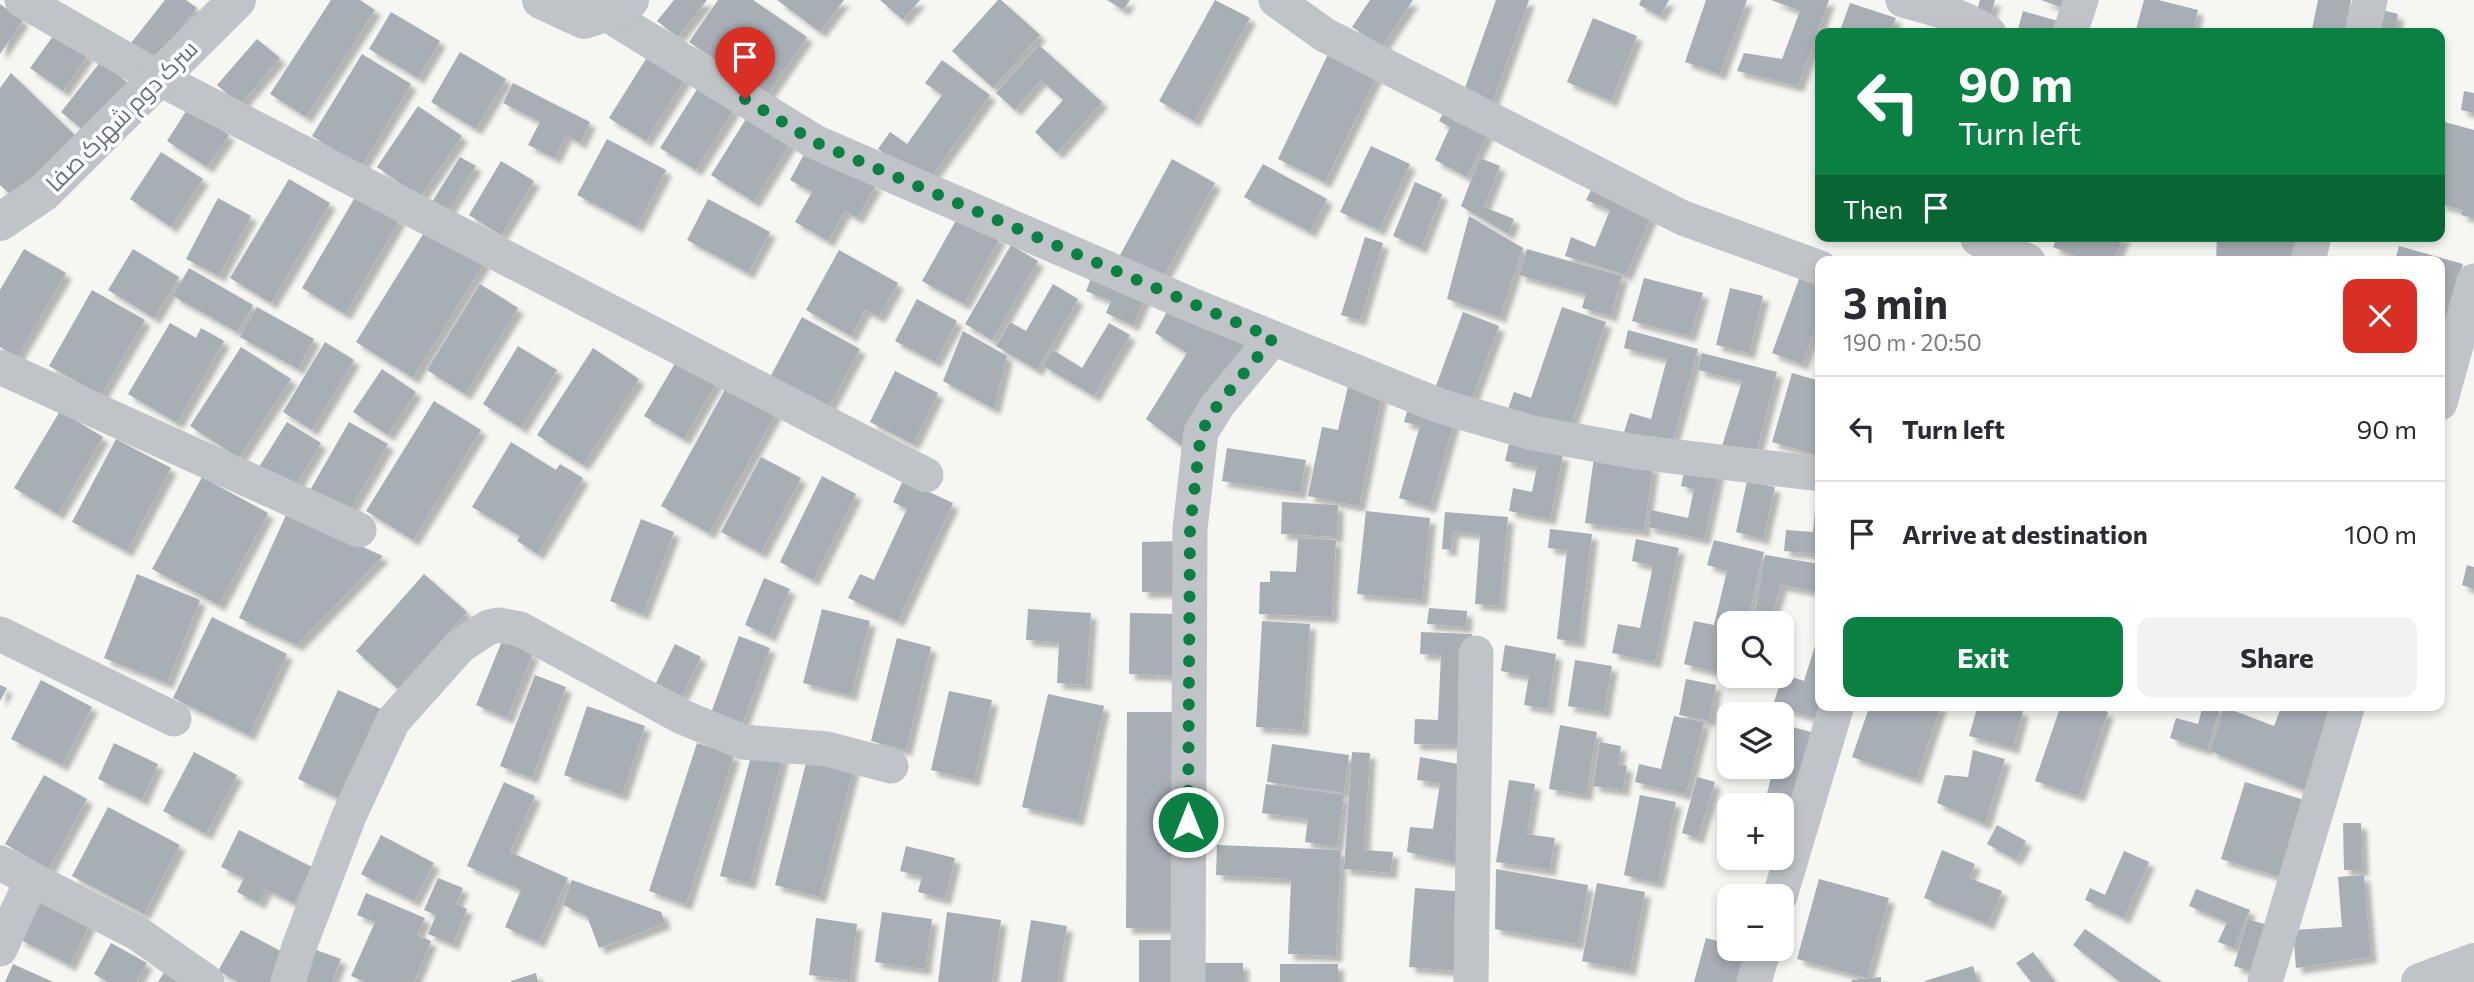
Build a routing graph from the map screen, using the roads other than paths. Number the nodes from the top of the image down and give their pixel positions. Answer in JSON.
{"nodes":[{"id":1,"x":22,"y":0,"type":"edge"},
{"id":2,"x":237,"y":0,"type":"edge"},
{"id":3,"x":541,"y":0,"type":"edge"},
{"id":4,"x":1276,"y":0,"type":"edge"},
{"id":5,"x":1903,"y":0,"type":"edge"},
{"id":6,"x":2081,"y":0,"type":"edge"},
{"id":7,"x":2370,"y":0,"type":"edge"},
{"id":8,"x":618,"y":7,"type":"edge"},
{"id":9,"x":1980,"y":28,"type":"edge"},
{"id":10,"x":2072,"y":28,"type":"edge"},
{"id":11,"x":2363,"y":28,"type":"edge"},
{"id":12,"x":158,"y":78,"type":"junction"},
{"id":13,"x":0,"y":222,"type":"edge"},
{"id":14,"x":1975,"y":245,"type":"edge"},
{"id":15,"x":2011,"y":256,"type":"edge"},
{"id":16,"x":1815,"y":266,"type":"edge"},
{"id":17,"x":2474,"y":281,"type":"edge"},
{"id":18,"x":1273,"y":338,"type":"junction"},
{"id":19,"x":2446,"y":359,"type":"edge"},
{"id":20,"x":0,"y":367,"type":"edge"},
{"id":21,"x":1815,"y":473,"type":"edge"},
{"id":22,"x":926,"y":475,"type":"dead end"},
{"id":23,"x":359,"y":530,"type":"dead end"},
{"id":24,"x":0,"y":634,"type":"edge"},
{"id":25,"x":1476,"y":653,"type":"dead end"},
{"id":26,"x":1835,"y":711,"type":"edge"},
{"id":27,"x":2346,"y":711,"type":"edge"},
{"id":28,"x":174,"y":719,"type":"dead end"},
{"id":29,"x":891,"y":766,"type":"dead end"},
{"id":30,"x":0,"y":863,"type":"edge"},
{"id":31,"x":32,"y":880,"type":"junction"},
{"id":32,"x":1784,"y":884,"type":"edge"},
{"id":33,"x":0,"y":949,"type":"edge"},
{"id":34,"x":1760,"y":961,"type":"edge"},
{"id":35,"x":2474,"y":962,"type":"edge"},
{"id":36,"x":207,"y":982,"type":"edge"},
{"id":37,"x":288,"y":982,"type":"edge"},
{"id":38,"x":1188,"y":982,"type":"edge"},
{"id":39,"x":1471,"y":982,"type":"edge"},
{"id":40,"x":1754,"y":982,"type":"edge"},
{"id":41,"x":2265,"y":982,"type":"edge"},
{"id":42,"x":2420,"y":982,"type":"edge"}],
"edges":[{"from":1,"to":12,"type":"street"},
{"from":2,"to":12,"type":"street","name":"سرک دوم شهرک صفا"},
{"from":3,"to":8,"type":"street"},
{"from":4,"to":16,"type":"street"},
{"from":5,"to":9,"type":"street"},
{"from":6,"to":10,"type":"street"},
{"from":7,"to":11,"type":"street"},
{"from":8,"to":18,"type":"street"},
{"from":12,"to":13,"type":"street","name":"سرک دوم شهرک صفا"},
{"from":12,"to":22,"type":"street"},
{"from":14,"to":15,"type":"street"},
{"from":17,"to":19,"type":"street"},
{"from":18,"to":21,"type":"street"},
{"from":18,"to":38,"type":"street"},
{"from":20,"to":23,"type":"street"},
{"from":24,"to":28,"type":"street"},
{"from":25,"to":39,"type":"street"},
{"from":26,"to":32,"type":"street"},
{"from":27,"to":41,"type":"street"},
{"from":29,"to":37,"type":"street"},
{"from":30,"to":31,"type":"street"},
{"from":31,"to":33,"type":"street"},
{"from":31,"to":36,"type":"street"},
{"from":34,"to":40,"type":"street"},
{"from":35,"to":42,"type":"street"}]}
